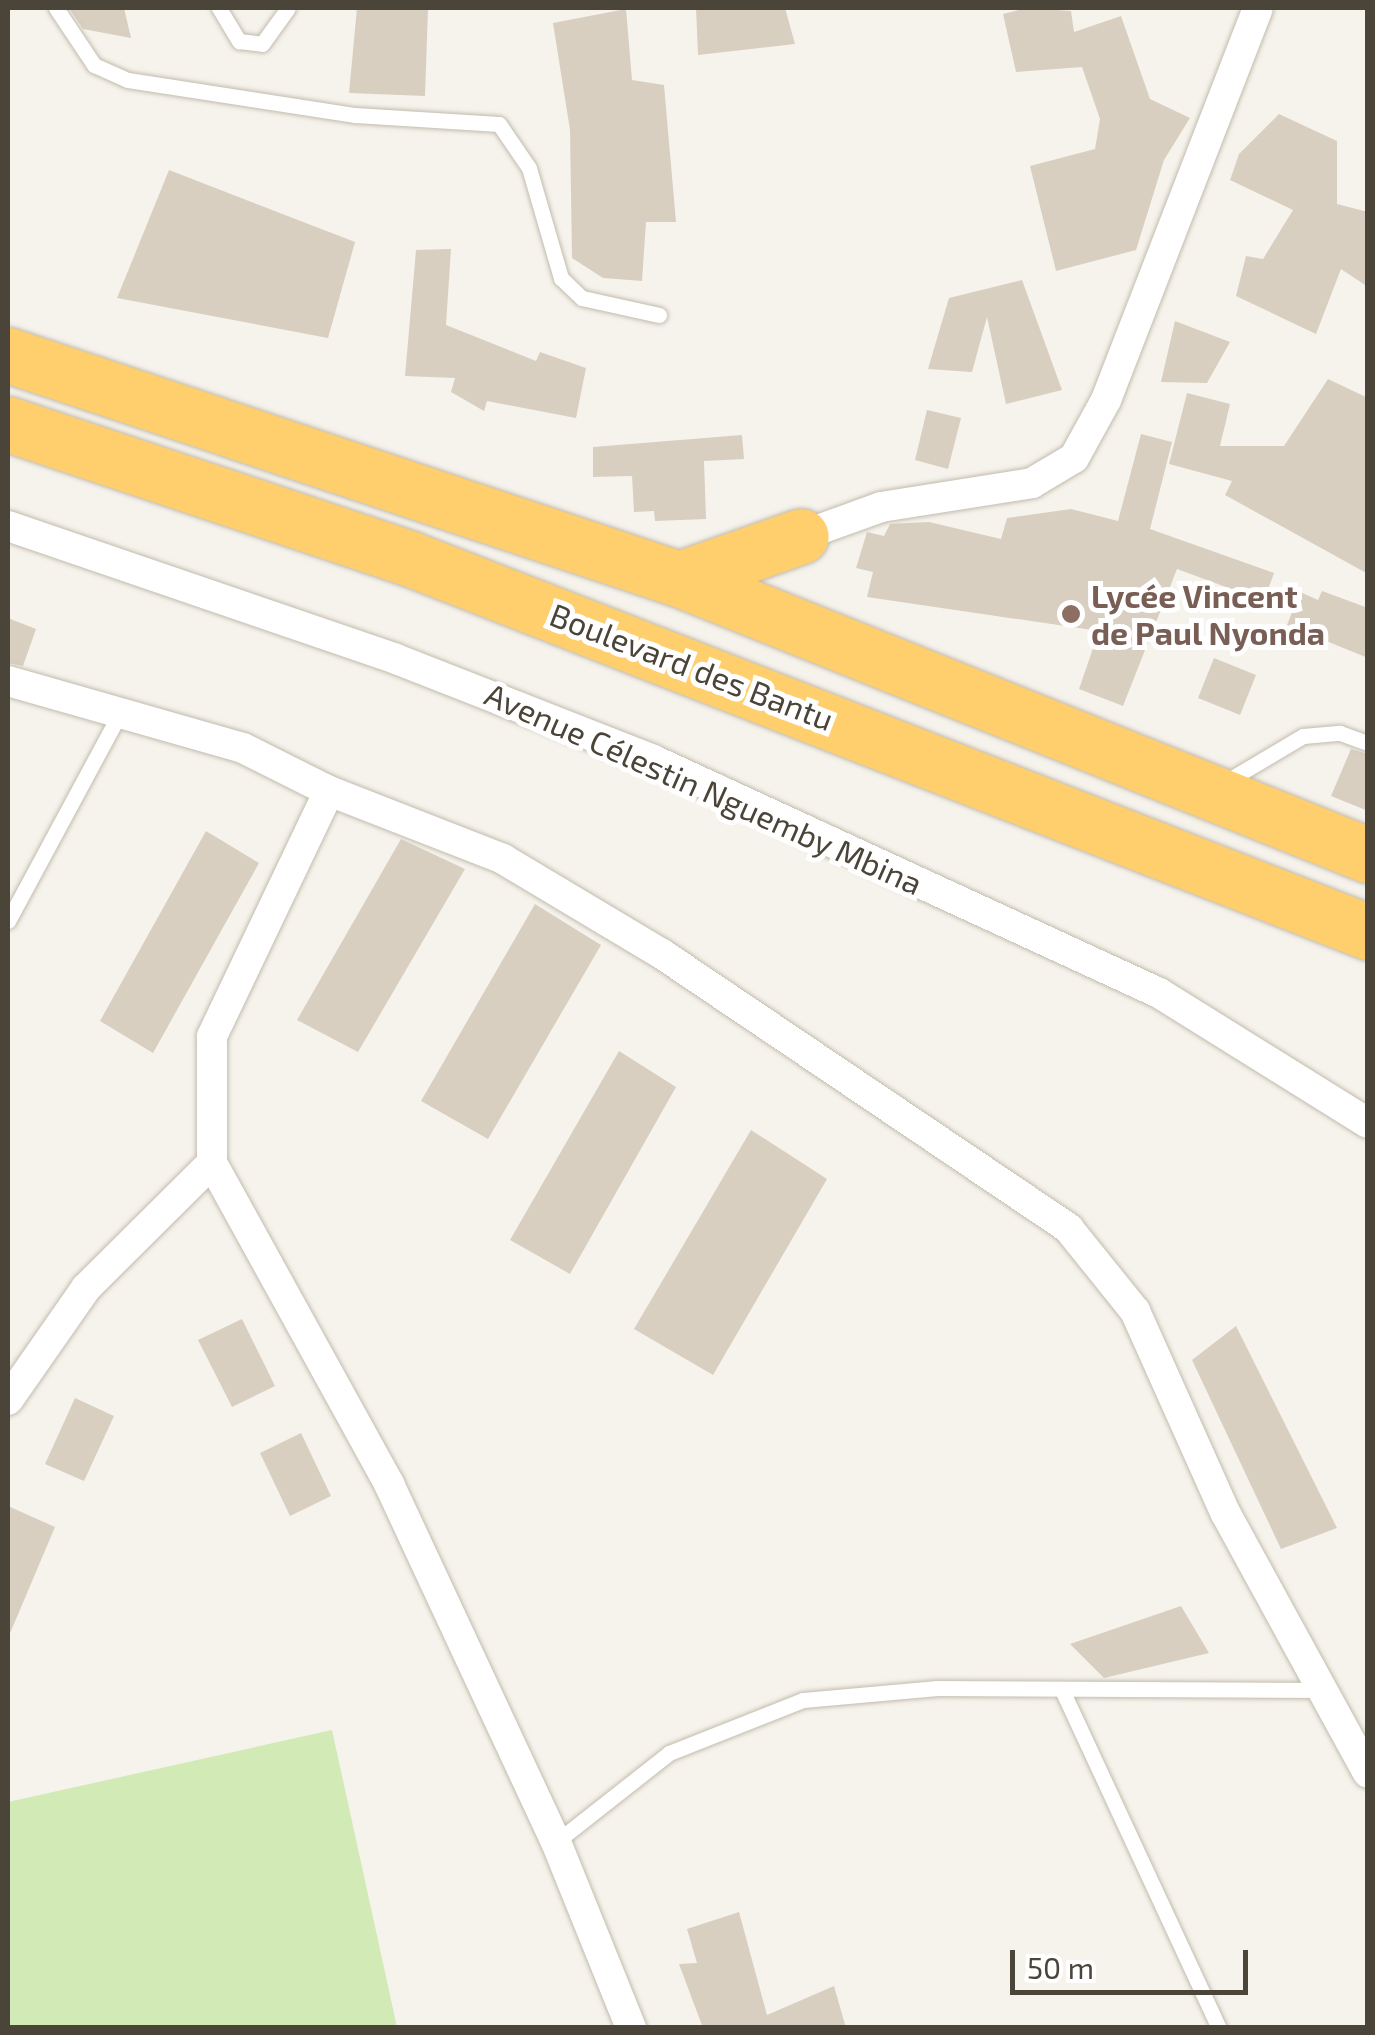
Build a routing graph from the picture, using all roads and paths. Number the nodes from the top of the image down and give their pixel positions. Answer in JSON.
{"nodes":[{"id":1,"x":56,"y":8,"type":"edge"},
{"id":2,"x":219,"y":8,"type":"edge"},
{"id":3,"x":288,"y":8,"type":"edge"},
{"id":4,"x":1258,"y":8,"type":"edge"},
{"id":5,"x":659,"y":315,"type":"dead end"},
{"id":6,"x":8,"y":355,"type":"edge"},
{"id":7,"x":8,"y":424,"type":"edge"},
{"id":8,"x":8,"y":526,"type":"edge"},
{"id":9,"x":801,"y":536,"type":"junction"},
{"id":10,"x":679,"y":579,"type":"junction"},
{"id":11,"x":798,"y":630,"type":"junction"},
{"id":12,"x":8,"y":681,"type":"edge"},
{"id":13,"x":122,"y":708,"type":"junction"},
{"id":14,"x":1368,"y":743,"type":"edge"},
{"id":15,"x":1212,"y":790,"type":"junction"},
{"id":16,"x":329,"y":791,"type":"junction"},
{"id":17,"x":1368,"y":854,"type":"edge"},
{"id":18,"x":8,"y":921,"type":"edge"},
{"id":19,"x":1368,"y":932,"type":"edge"},
{"id":20,"x":1368,"y":1124,"type":"edge"},
{"id":21,"x":212,"y":1163,"type":"junction"},
{"id":22,"x":8,"y":1400,"type":"edge"},
{"id":23,"x":1062,"y":1690,"type":"junction"},
{"id":24,"x":1317,"y":1690,"type":"junction"},
{"id":25,"x":1368,"y":1774,"type":"edge"},
{"id":26,"x":556,"y":1842,"type":"junction"},
{"id":27,"x":631,"y":2028,"type":"edge"},
{"id":28,"x":1220,"y":2028,"type":"edge"}],
"edges":[{"from":1,"to":5,"type":"lane"},
{"from":2,"to":3,"type":"lane"},
{"from":4,"to":9,"type":"street"},
{"from":6,"to":10,"type":"highway"},
{"from":7,"to":19,"type":"highway","name":"Boulevard des Bantu"},
{"from":8,"to":20,"type":"street","name":"Avenue Célestin Nguemby Mbina"},
{"from":9,"to":10,"type":"highway"},
{"from":9,"to":11,"type":"highway"},
{"from":10,"to":11,"type":"highway"},
{"from":11,"to":15,"type":"highway"},
{"from":12,"to":13,"type":"street"},
{"from":13,"to":16,"type":"street"},
{"from":13,"to":18,"type":"lane"},
{"from":14,"to":15,"type":"lane"},
{"from":15,"to":17,"type":"highway"},
{"from":16,"to":21,"type":"street"},
{"from":16,"to":24,"type":"street"},
{"from":21,"to":22,"type":"street"},
{"from":21,"to":26,"type":"street"},
{"from":23,"to":24,"type":"lane"},
{"from":23,"to":26,"type":"lane"},
{"from":23,"to":28,"type":"lane"},
{"from":24,"to":25,"type":"street"},
{"from":26,"to":27,"type":"street"}]}
